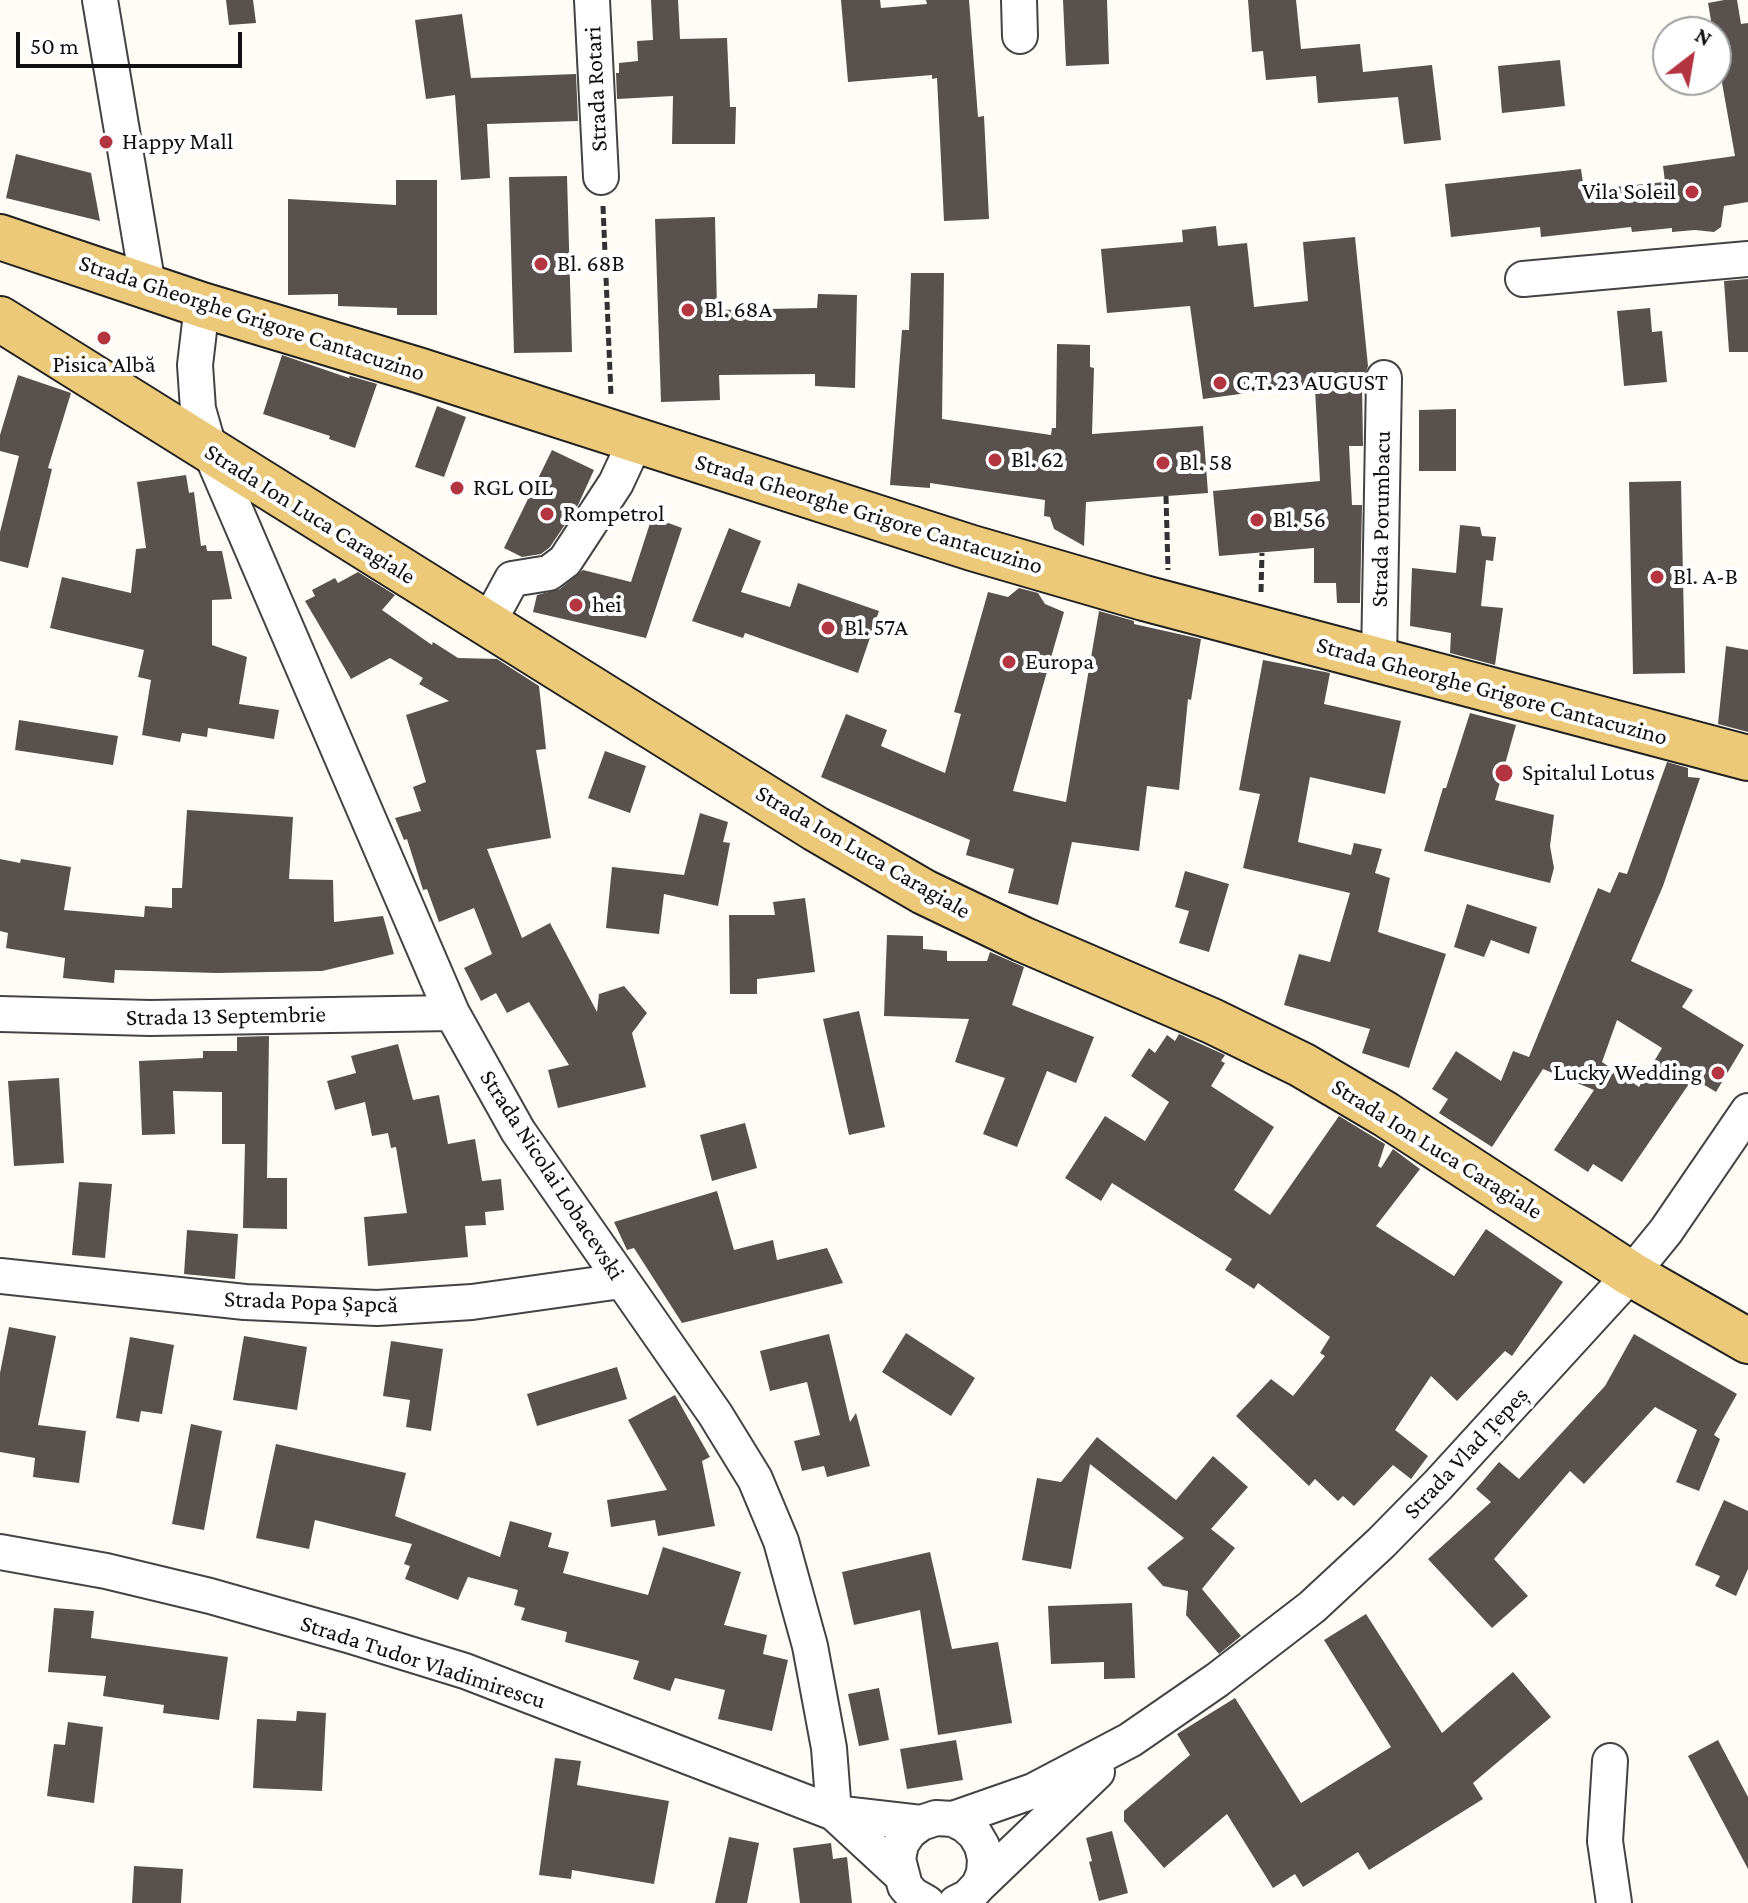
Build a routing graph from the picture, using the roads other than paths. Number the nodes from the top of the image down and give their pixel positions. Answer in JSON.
{"nodes":[{"id":1,"x":100,"y":0,"type":"edge"},
{"id":2,"x":592,"y":0,"type":"edge"},
{"id":3,"x":1019,"y":0,"type":"edge"},
{"id":4,"x":1020,"y":36,"type":"dead end"},
{"id":5,"x":601,"y":177,"type":"road end"},
{"id":6,"x":0,"y":237,"type":"edge"},
{"id":7,"x":1748,"y":259,"type":"edge"},
{"id":8,"x":1523,"y":279,"type":"dead end"},
{"id":9,"x":148,"y":286,"type":"junction"},
{"id":10,"x":202,"y":305,"type":"junction"},
{"id":11,"x":0,"y":319,"type":"edge"},
{"id":12,"x":1384,"y":378,"type":"dead end"},
{"id":13,"x":625,"y":437,"type":"junction"},
{"id":14,"x":210,"y":451,"type":"junction"},
{"id":15,"x":487,"y":625,"type":"junction"},
{"id":16,"x":1379,"y":661,"type":"junction"},
{"id":17,"x":1748,"y":758,"type":"edge"},
{"id":18,"x":452,"y":1013,"type":"junction"},
{"id":19,"x":0,"y":1014,"type":"edge"},
{"id":20,"x":1748,"y":1111,"type":"edge"},
{"id":21,"x":1631,"y":1274,"type":"junction"},
{"id":22,"x":0,"y":1276,"type":"edge"},
{"id":23,"x":621,"y":1281,"type":"junction"},
{"id":24,"x":1748,"y":1341,"type":"edge"},
{"id":25,"x":0,"y":1552,"type":"edge"},
{"id":26,"x":1130,"y":1740,"type":"junction"},
{"id":27,"x":1610,"y":1761,"type":"dead end"},
{"id":28,"x":834,"y":1813,"type":"junction"},
{"id":29,"x":937,"y":1821,"type":"junction"},
{"id":30,"x":900,"y":1874,"type":"junction"},
{"id":31,"x":967,"y":1894,"type":"edge"},
{"id":32,"x":925,"y":1903,"type":"edge"},
{"id":33,"x":1614,"y":1903,"type":"edge"}],
"edges":[{"from":1,"to":9,"type":"street"},
{"from":2,"to":5,"type":"street","name":"Strada Rotari"},
{"from":3,"to":4,"type":"street"},
{"from":6,"to":9,"type":"main road","name":"Strada Gheorghe Grigore Cantacuzino"},
{"from":7,"to":8,"type":"street"},
{"from":9,"to":10,"type":"main road","name":"Strada Gheorghe Grigore Cantacuzino"},
{"from":10,"to":13,"type":"main road","name":"Strada Gheorghe Grigore Cantacuzino"},
{"from":10,"to":14,"type":"street","name":"Strada Nicolai Lobacevski"},
{"from":11,"to":14,"type":"main road","name":"Strada Ion Luca Caragiale"},
{"from":12,"to":16,"type":"street","name":"Strada Porumbacu"},
{"from":13,"to":15,"type":"street"},
{"from":13,"to":16,"type":"main road","name":"Strada Gheorghe Grigore Cantacuzino"},
{"from":14,"to":15,"type":"main road","name":"Strada Ion Luca Caragiale"},
{"from":14,"to":18,"type":"street","name":"Strada Nicolai Lobacevski"},
{"from":15,"to":21,"type":"main road","name":"Strada Ion Luca Caragiale"},
{"from":16,"to":17,"type":"main road","name":"Strada Gheorghe Grigore Cantacuzino"},
{"from":18,"to":19,"type":"street","name":"Strada 13 Septembrie"},
{"from":18,"to":23,"type":"street","name":"Strada Nicolai Lobacevski"},
{"from":20,"to":21,"type":"street","name":"Strada Vlad Țepeș"},
{"from":21,"to":24,"type":"main road","name":"Strada Ion Luca Caragiale"},
{"from":21,"to":26,"type":"street","name":"Strada Vlad Țepeș"},
{"from":22,"to":23,"type":"street","name":"Strada Popa Șapcă"},
{"from":23,"to":28,"type":"street","name":"Strada Nicolai Lobacevski"},
{"from":25,"to":28,"type":"street","name":"Strada Tudor Vladimirescu"},
{"from":26,"to":29,"type":"street","name":"Strada Vlad Țepeș"},
{"from":26,"to":31,"type":"street","name":"Strada Vlad Țepeș"},
{"from":27,"to":33,"type":"street"},
{"from":28,"to":29,"type":"street","name":"Strada Tudor Vladimirescu"},
{"from":28,"to":30,"type":"street","name":"Strada Tudor Vladimirescu"},
{"from":29,"to":30,"type":"street"},
{"from":29,"to":31,"type":"street"},
{"from":30,"to":32,"type":"street","name":"Strada Tudor Vladimirescu"}]}
